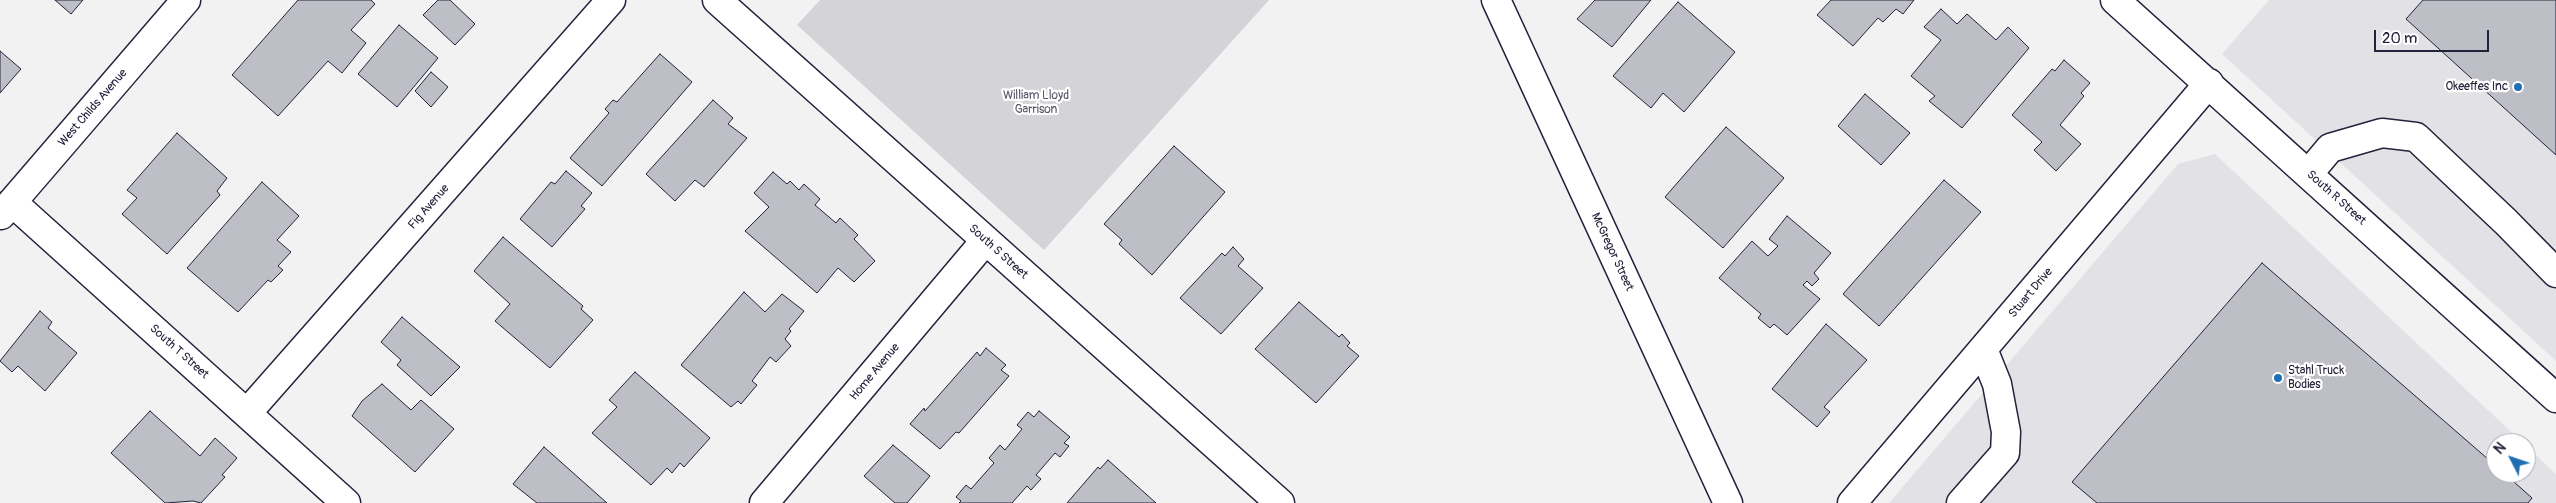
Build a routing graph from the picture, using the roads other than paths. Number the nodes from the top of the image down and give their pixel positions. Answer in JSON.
{"nodes":[{"id":1,"x":186,"y":0,"type":"edge"},
{"id":2,"x":610,"y":0,"type":"edge"},
{"id":3,"x":717,"y":0,"type":"edge"},
{"id":4,"x":1496,"y":0,"type":"edge"},
{"id":5,"x":2115,"y":0,"type":"edge"},
{"id":6,"x":2209,"y":83,"type":"junction"},
{"id":7,"x":2309,"y":174,"type":"junction"},
{"id":8,"x":6,"y":209,"type":"edge"},
{"id":9,"x":985,"y":241,"type":"junction"},
{"id":10,"x":2556,"y":273,"type":"edge"},
{"id":11,"x":1983,"y":349,"type":"junction"},
{"id":12,"x":2551,"y":384,"type":"edge"},
{"id":13,"x":247,"y":414,"type":"junction"},
{"id":14,"x":346,"y":503,"type":"edge"},
{"id":15,"x":764,"y":503,"type":"edge"},
{"id":16,"x":1280,"y":503,"type":"edge"},
{"id":17,"x":1728,"y":503,"type":"edge"},
{"id":18,"x":1852,"y":503,"type":"edge"},
{"id":19,"x":1961,"y":503,"type":"edge"}],
"edges":[{"from":1,"to":8,"type":"street","name":"West Childs Avenue"},
{"from":2,"to":13,"type":"street","name":"Fig Avenue"},
{"from":3,"to":9,"type":"street","name":"South S Street"},
{"from":4,"to":17,"type":"street","name":"McGregor Street"},
{"from":5,"to":6,"type":"street","name":"South R Street"},
{"from":6,"to":7,"type":"street","name":"South R Street"},
{"from":6,"to":11,"type":"street","name":"Stuart Drive"},
{"from":7,"to":10,"type":"street"},
{"from":7,"to":12,"type":"street","name":"South R Street"},
{"from":8,"to":13,"type":"street","name":"South T Street"},
{"from":9,"to":15,"type":"street","name":"Home Avenue"},
{"from":9,"to":16,"type":"street","name":"South S Street"},
{"from":11,"to":18,"type":"street","name":"Stuart Drive"},
{"from":11,"to":19,"type":"street"},
{"from":13,"to":14,"type":"street","name":"South T Street"}]}
